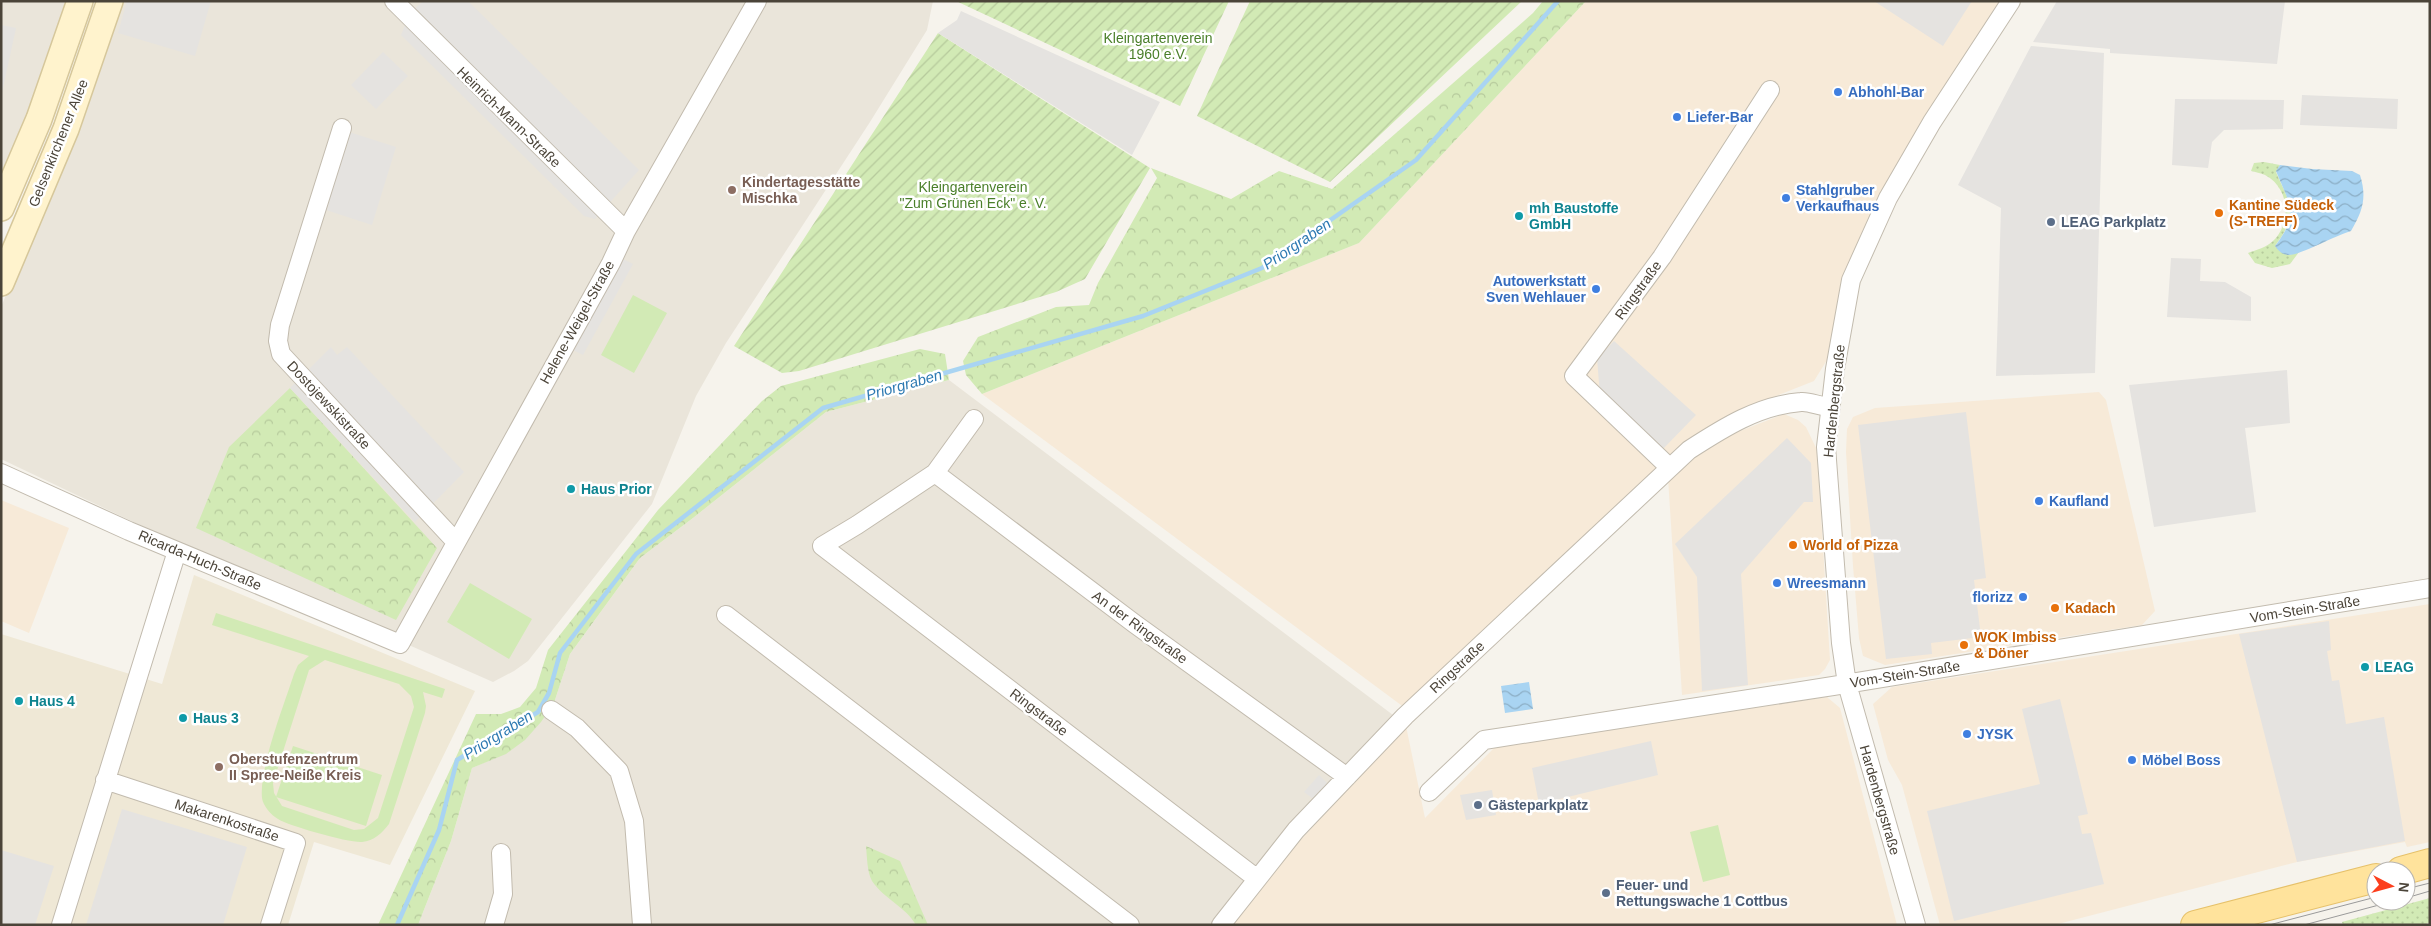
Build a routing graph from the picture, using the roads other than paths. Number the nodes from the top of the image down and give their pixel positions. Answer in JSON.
{"nodes":[{"id":1,"x":80,"y":1,"type":"edge"},
{"id":2,"x":110,"y":1,"type":"edge"},
{"id":3,"x":394,"y":1,"type":"edge"},
{"id":4,"x":757,"y":1,"type":"edge"},
{"id":5,"x":2011,"y":1,"type":"edge"},
{"id":6,"x":1770,"y":90,"type":"dead end"},
{"id":7,"x":342,"y":128,"type":"dead end"},
{"id":8,"x":1,"y":208,"type":"edge"},
{"id":9,"x":626,"y":231,"type":"junction"},
{"id":10,"x":1,"y":283,"type":"edge"},
{"id":11,"x":1831,"y":400,"type":"junction"},
{"id":12,"x":974,"y":420,"type":"dead end"},
{"id":13,"x":1669,"y":467,"type":"junction"},
{"id":14,"x":1,"y":473,"type":"edge"},
{"id":15,"x":935,"y":473,"type":"junction"},
{"id":16,"x":456,"y":542,"type":"junction"},
{"id":17,"x":177,"y":551,"type":"junction"},
{"id":18,"x":2430,"y":588,"type":"edge"},
{"id":19,"x":726,"y":615,"type":"dead end"},
{"id":20,"x":400,"y":644,"type":"joint"},
{"id":21,"x":1847,"y":684,"type":"junction"},
{"id":22,"x":551,"y":710,"type":"dead end"},
{"id":23,"x":1347,"y":777,"type":"junction"},
{"id":24,"x":105,"y":780,"type":"junction"},
{"id":25,"x":1429,"y":792,"type":"dead end"},
{"id":26,"x":501,"y":853,"type":"dead end"},
{"id":27,"x":2430,"y":863,"type":"edge"},
{"id":28,"x":2416,"y":867,"type":"edge"},
{"id":29,"x":1256,"y":878,"type":"junction"},
{"id":30,"x":2366,"y":881,"type":"edge"},
{"id":31,"x":61,"y":925,"type":"edge"},
{"id":32,"x":270,"y":925,"type":"edge"},
{"id":33,"x":494,"y":925,"type":"edge"},
{"id":34,"x":642,"y":925,"type":"edge"},
{"id":35,"x":1130,"y":925,"type":"edge"},
{"id":36,"x":1221,"y":925,"type":"edge"},
{"id":37,"x":1916,"y":925,"type":"edge"},
{"id":38,"x":2195,"y":925,"type":"edge"}],
"edges":[{"from":1,"to":8,"type":"main road","name":"Gelsenkirchener Allee"},
{"from":2,"to":10,"type":"main road","name":"Gelsenkirchener Allee"},
{"from":3,"to":9,"type":"street","name":"Heinrich-Mann-Straße"},
{"from":4,"to":9,"type":"street","name":"Helene-Weigel-Straße"},
{"from":5,"to":11,"type":"street","name":"Hardenbergstraße"},
{"from":6,"to":13,"type":"street","name":"Ringstraße"},
{"from":7,"to":16,"type":"street","name":"Dostojewskistraße"},
{"from":9,"to":16,"type":"street","name":"Helene-Weigel-Straße"},
{"from":11,"to":13,"type":"street","name":"Ringstraße"},
{"from":11,"to":21,"type":"street","name":"Hardenbergstraße"},
{"from":12,"to":15,"type":"street"},
{"from":13,"to":23,"type":"street","name":"Ringstraße"},
{"from":14,"to":17,"type":"street","name":"Ricarda-Huch-Straße"},
{"from":15,"to":23,"type":"street","name":"An der Ringstraße"},
{"from":15,"to":29,"type":"street","name":"Ringstraße"},
{"from":16,"to":20,"type":"street","name":"Helene-Weigel-Straße"},
{"from":17,"to":20,"type":"street","name":"Ricarda-Huch-Straße"},
{"from":17,"to":24,"type":"street"},
{"from":18,"to":21,"type":"street","name":"Vom-Stein-Straße"},
{"from":19,"to":35,"type":"street"},
{"from":21,"to":25,"type":"street","name":"Vom-Stein-Straße"},
{"from":21,"to":37,"type":"street","name":"Hardenbergstraße"},
{"from":22,"to":34,"type":"street"},
{"from":23,"to":29,"type":"street","name":"Ringstraße"},
{"from":24,"to":31,"type":"street"},
{"from":24,"to":32,"type":"street","name":"Makarenkostraße"},
{"from":26,"to":33,"type":"street"},
{"from":27,"to":28,"type":"main road"},
{"from":29,"to":36,"type":"street","name":"Ringstraße"},
{"from":30,"to":38,"type":"main road"}]}
